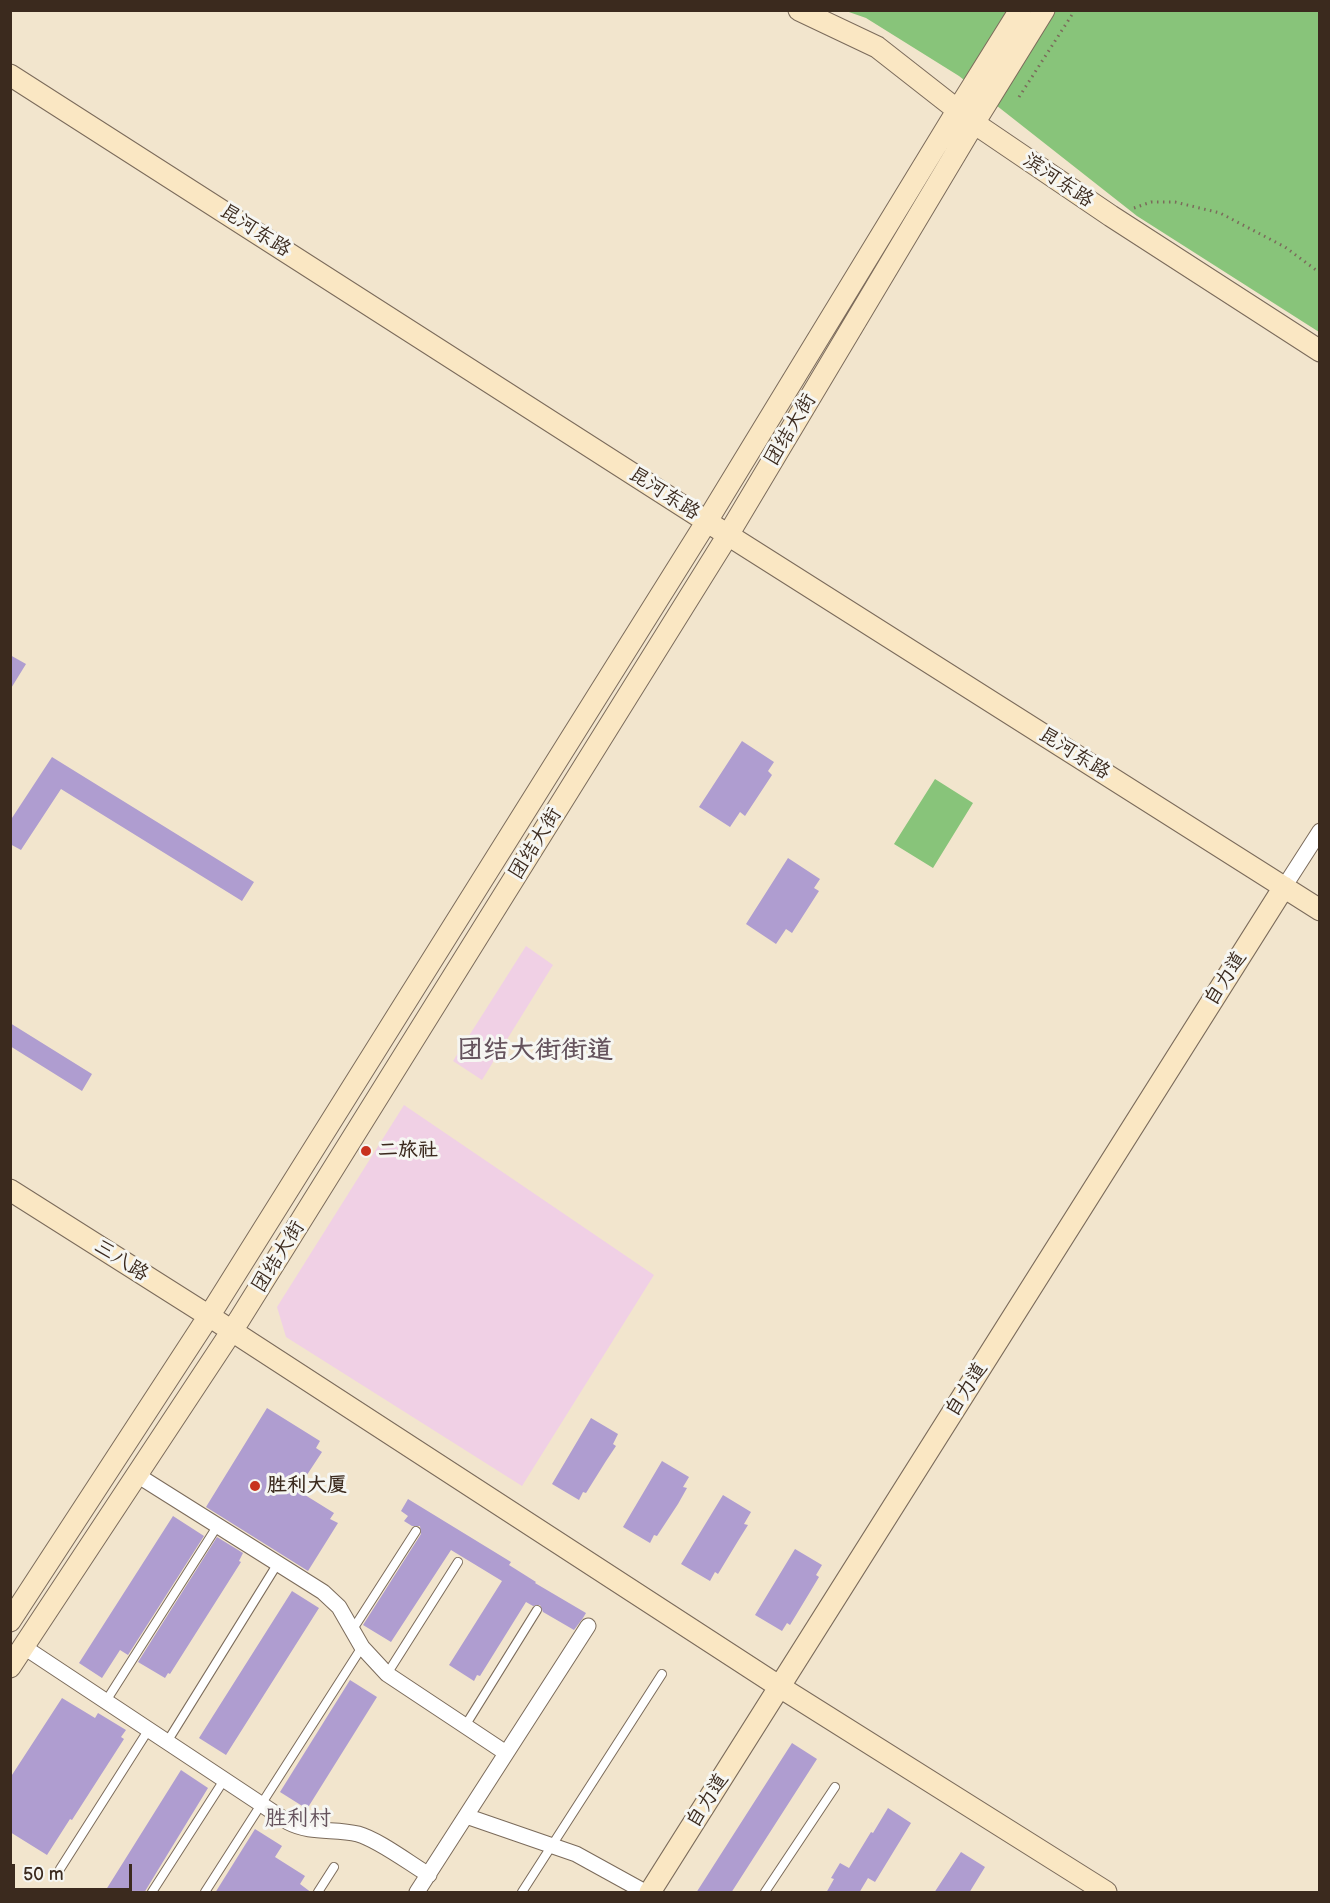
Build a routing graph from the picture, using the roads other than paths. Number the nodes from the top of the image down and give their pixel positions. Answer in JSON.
{"nodes":[{"id":1,"x":799,"y":10,"type":"edge"},
{"id":2,"x":1020,"y":10,"type":"edge"},
{"id":3,"x":1044,"y":10,"type":"edge"},
{"id":4,"x":10,"y":75,"type":"edge"},
{"id":5,"x":965,"y":117,"type":"junction"},
{"id":6,"x":1320,"y":351,"type":"edge"},
{"id":7,"x":707,"y":521,"type":"junction"},
{"id":8,"x":728,"y":535,"type":"junction"},
{"id":9,"x":1320,"y":831,"type":"edge"},
{"id":10,"x":1284,"y":887,"type":"junction"},
{"id":11,"x":1320,"y":910,"type":"edge"},
{"id":12,"x":10,"y":1190,"type":"edge"},
{"id":13,"x":209,"y":1316,"type":"junction"},
{"id":14,"x":232,"y":1331,"type":"junction"},
{"id":15,"x":137,"y":1474,"type":"junction"},
{"id":16,"x":218,"y":1525,"type":"junction"},
{"id":17,"x":416,"y":1531,"type":"dead end"},
{"id":18,"x":458,"y":1562,"type":"dead end"},
{"id":19,"x":278,"y":1563,"type":"junction"},
{"id":20,"x":537,"y":1610,"type":"dead end"},
{"id":21,"x":10,"y":1621,"type":"edge"},
{"id":22,"x":588,"y":1626,"type":"dead end"},
{"id":23,"x":353,"y":1629,"type":"junction"},
{"id":24,"x":24,"y":1647,"type":"junction"},
{"id":25,"x":362,"y":1647,"type":"junction"},
{"id":26,"x":10,"y":1667,"type":"edge"},
{"id":27,"x":387,"y":1674,"type":"junction"},
{"id":28,"x":662,"y":1674,"type":"dead end"},
{"id":29,"x":780,"y":1687,"type":"junction"},
{"id":30,"x":106,"y":1701,"type":"junction"},
{"id":31,"x":465,"y":1726,"type":"junction"},
{"id":32,"x":149,"y":1729,"type":"junction"},
{"id":33,"x":167,"y":1742,"type":"junction"},
{"id":34,"x":507,"y":1753,"type":"junction"},
{"id":35,"x":224,"y":1780,"type":"junction"},
{"id":36,"x":835,"y":1787,"type":"dead end"},
{"id":37,"x":261,"y":1804,"type":"junction"},
{"id":38,"x":466,"y":1816,"type":"junction"},
{"id":39,"x":551,"y":1846,"type":"junction"},
{"id":40,"x":334,"y":1867,"type":"dead end"},
{"id":41,"x":60,"y":1869,"type":"dead end"},
{"id":42,"x":429,"y":1875,"type":"junction"},
{"id":43,"x":152,"y":1893,"type":"edge"},
{"id":44,"x":205,"y":1893,"type":"edge"},
{"id":45,"x":318,"y":1893,"type":"edge"},
{"id":46,"x":417,"y":1893,"type":"edge"},
{"id":47,"x":522,"y":1893,"type":"edge"},
{"id":48,"x":645,"y":1893,"type":"edge"},
{"id":49,"x":650,"y":1893,"type":"edge"},
{"id":50,"x":765,"y":1893,"type":"edge"},
{"id":51,"x":1106,"y":1893,"type":"edge"}],
"edges":[{"from":1,"to":5,"type":"main road","name":"滨河东路"},
{"from":2,"to":5,"type":"main road","name":"团结大街"},
{"from":3,"to":5,"type":"main road","name":"团结大街"},
{"from":4,"to":7,"type":"main road","name":"昆河东路"},
{"from":5,"to":6,"type":"main road","name":"滨河东路"},
{"from":5,"to":7,"type":"main road","name":"团结大街"},
{"from":5,"to":8,"type":"main road","name":"团结大街"},
{"from":7,"to":8,"type":"main road","name":"昆河东路"},
{"from":7,"to":13,"type":"main road","name":"团结大街"},
{"from":8,"to":10,"type":"main road","name":"昆河东路"},
{"from":8,"to":14,"type":"main road","name":"团结大街"},
{"from":9,"to":10,"type":"street"},
{"from":10,"to":11,"type":"main road","name":"昆河东路"},
{"from":10,"to":29,"type":"main road","name":"自力道"},
{"from":12,"to":13,"type":"main road","name":"三八路"},
{"from":13,"to":14,"type":"main road","name":"三八路"},
{"from":13,"to":21,"type":"main road","name":"团结大街"},
{"from":14,"to":15,"type":"main road","name":"团结大街"},
{"from":14,"to":29,"type":"main road","name":"三八路"},
{"from":15,"to":16,"type":"street"},
{"from":15,"to":24,"type":"main road","name":"团结大街"},
{"from":16,"to":19,"type":"street"},
{"from":16,"to":30,"type":"lane"},
{"from":17,"to":23,"type":"lane"},
{"from":18,"to":27,"type":"lane"},
{"from":19,"to":23,"type":"street"},
{"from":19,"to":33,"type":"lane"},
{"from":20,"to":31,"type":"lane"},
{"from":22,"to":34,"type":"street"},
{"from":23,"to":25,"type":"street"},
{"from":24,"to":26,"type":"main road","name":"团结大街"},
{"from":24,"to":30,"type":"street"},
{"from":25,"to":27,"type":"street"},
{"from":25,"to":37,"type":"lane"},
{"from":27,"to":31,"type":"street"},
{"from":28,"to":39,"type":"lane"},
{"from":29,"to":49,"type":"main road","name":"自力道"},
{"from":29,"to":51,"type":"main road","name":"三八路"},
{"from":30,"to":32,"type":"street"},
{"from":31,"to":34,"type":"street"},
{"from":32,"to":33,"type":"street"},
{"from":32,"to":41,"type":"lane"},
{"from":33,"to":35,"type":"street"},
{"from":34,"to":38,"type":"street"},
{"from":35,"to":37,"type":"street"},
{"from":35,"to":43,"type":"lane"},
{"from":36,"to":50,"type":"lane"},
{"from":37,"to":42,"type":"street"},
{"from":37,"to":44,"type":"lane"},
{"from":38,"to":39,"type":"street"},
{"from":38,"to":42,"type":"street"},
{"from":39,"to":47,"type":"lane"},
{"from":39,"to":48,"type":"street"},
{"from":40,"to":45,"type":"lane"},
{"from":42,"to":46,"type":"street"}]}
